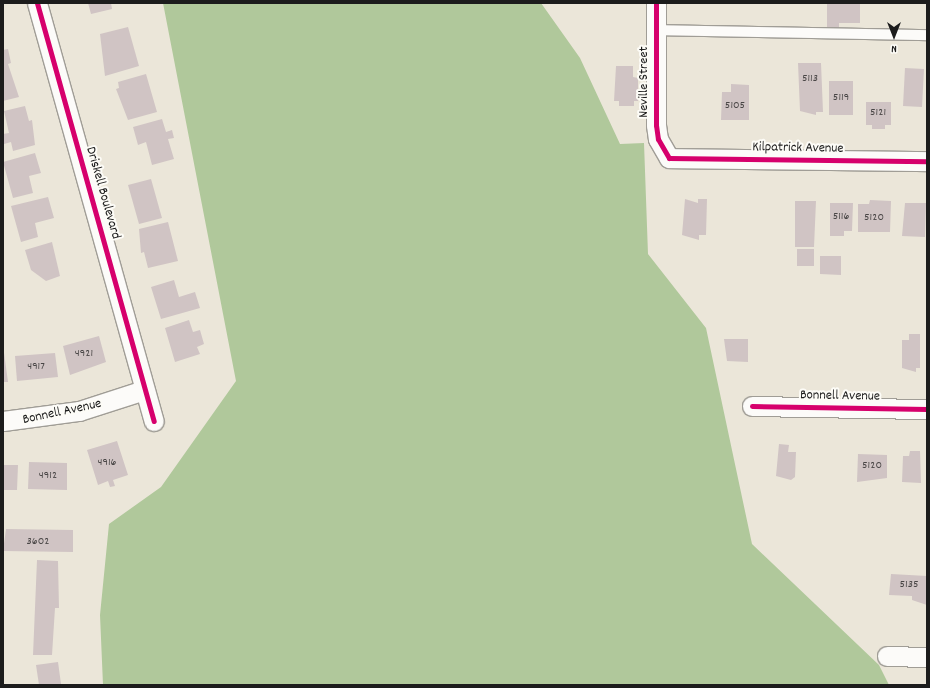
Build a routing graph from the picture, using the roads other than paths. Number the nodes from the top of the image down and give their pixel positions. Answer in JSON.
{"nodes":[{"id":1,"x":37,"y":3,"type":"edge"},
{"id":2,"x":656,"y":3,"type":"edge"},
{"id":3,"x":656,"y":30,"type":"junction"},
{"id":4,"x":927,"y":35,"type":"edge"},
{"id":5,"x":669,"y":158,"type":"joint"},
{"id":6,"x":927,"y":161,"type":"edge"},
{"id":7,"x":144,"y":390,"type":"junction"},
{"id":8,"x":752,"y":406,"type":"dead end"},
{"id":9,"x":927,"y":409,"type":"edge"},
{"id":10,"x":154,"y":421,"type":"dead end"},
{"id":11,"x":3,"y":422,"type":"edge"},
{"id":12,"x":887,"y":656,"type":"dead end"},
{"id":13,"x":927,"y":656,"type":"edge"}],
"edges":[{"from":1,"to":7,"type":"street","name":"Driskell Boulevard"},
{"from":2,"to":3,"type":"street","name":"Neville Street"},
{"from":3,"to":4,"type":"lane"},
{"from":3,"to":5,"type":"street","name":"Neville Street"},
{"from":5,"to":6,"type":"street","name":"Kilpatrick Avenue"},
{"from":7,"to":10,"type":"street","name":"Driskell Boulevard"},
{"from":7,"to":11,"type":"street","name":"Bonnell Avenue"},
{"from":8,"to":9,"type":"street","name":"Bonnell Avenue"},
{"from":12,"to":13,"type":"street"}]}
